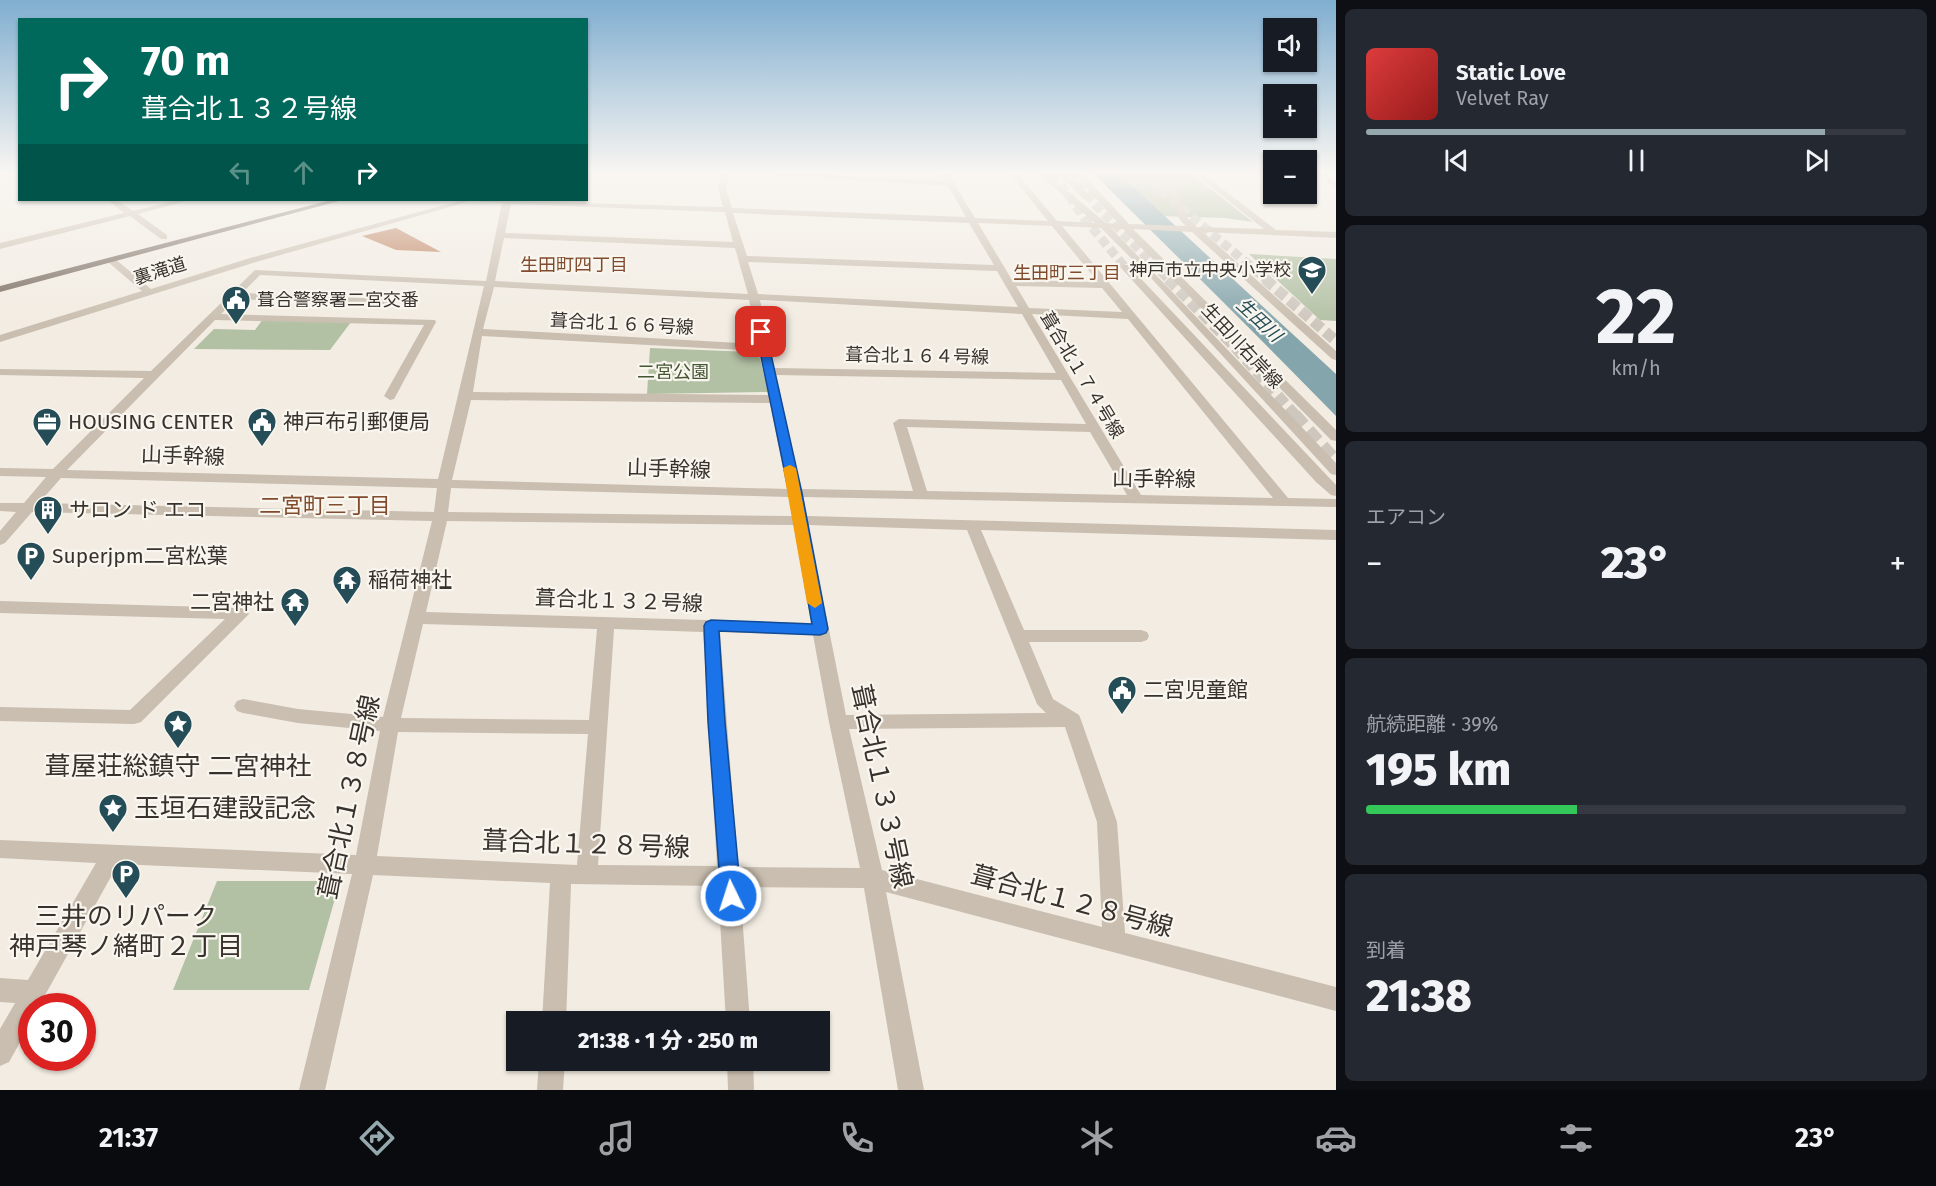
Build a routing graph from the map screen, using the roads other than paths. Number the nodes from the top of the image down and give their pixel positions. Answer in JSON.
{"nodes":[{"id":1,"x":88,"y":224,"type":"edge"},
{"id":2,"x":146,"y":224,"type":"edge"},
{"id":3,"x":215,"y":224,"type":"edge"},
{"id":4,"x":248,"y":224,"type":"edge"},
{"id":5,"x":385,"y":224,"type":"edge"},
{"id":6,"x":502,"y":224,"type":"edge"},
{"id":7,"x":734,"y":224,"type":"edge"},
{"id":8,"x":973,"y":224,"type":"edge"},
{"id":9,"x":1054,"y":224,"type":"edge"},
{"id":10,"x":1099,"y":224,"type":"edge"},
{"id":11,"x":1102,"y":224,"type":"junction"},
{"id":12,"x":1188,"y":224,"type":"edge"},
{"id":13,"x":1263,"y":224,"type":"edge"},
{"id":14,"x":1123,"y":225,"type":"junction"},
{"id":15,"x":1192,"y":228,"type":"junction"},
{"id":16,"x":1273,"y":232,"type":"junction"},
{"id":17,"x":500,"y":235,"type":"junction"},
{"id":18,"x":1336,"y":235,"type":"edge"},
{"id":19,"x":164,"y":237,"type":"junction"},
{"id":20,"x":740,"y":245,"type":"junction"},
{"id":21,"x":0,"y":246,"type":"edge"},
{"id":22,"x":743,"y":259,"type":"junction"},
{"id":23,"x":111,"y":260,"type":"junction"},
{"id":24,"x":253,"y":261,"type":"junction"},
{"id":25,"x":1125,"y":267,"type":"tunnel mouth"},
{"id":26,"x":998,"y":268,"type":"junction"},
{"id":27,"x":258,"y":272,"type":"junction"},
{"id":28,"x":0,"y":279,"type":"edge"},
{"id":29,"x":1007,"y":283,"type":"junction"},
{"id":30,"x":490,"y":284,"type":"junction"},
{"id":31,"x":1106,"y":285,"type":"junction"},
{"id":32,"x":0,"y":289,"type":"edge"},
{"id":33,"x":394,"y":291,"type":"junction"},
{"id":34,"x":149,"y":292,"type":"junction"},
{"id":35,"x":235,"y":296,"type":"junction"},
{"id":36,"x":754,"y":298,"type":"junction"},
{"id":37,"x":1024,"y":310,"type":"junction"},
{"id":38,"x":1132,"y":316,"type":"junction"},
{"id":39,"x":213,"y":317,"type":"junction"},
{"id":40,"x":375,"y":320,"type":"junction"},
{"id":41,"x":477,"y":332,"type":"junction"},
{"id":42,"x":0,"y":339,"type":"edge"},
{"id":43,"x":764,"y":348,"type":"junction"},
{"id":44,"x":1336,"y":357,"type":"edge"},
{"id":45,"x":769,"y":371,"type":"junction"},
{"id":46,"x":0,"y":372,"type":"edge"},
{"id":47,"x":155,"y":375,"type":"junction"},
{"id":48,"x":1065,"y":377,"type":"junction"},
{"id":49,"x":390,"y":396,"type":"dead end"},
{"id":50,"x":466,"y":396,"type":"junction"},
{"id":51,"x":774,"y":399,"type":"junction"},
{"id":52,"x":1094,"y":428,"type":"junction"},
{"id":53,"x":1336,"y":437,"type":"edge"},
{"id":54,"x":1336,"y":471,"type":"edge"},
{"id":55,"x":0,"y":472,"type":"edge"},
{"id":56,"x":57,"y":473,"type":"junction"},
{"id":57,"x":445,"y":484,"type":"junction"},
{"id":58,"x":1336,"y":492,"type":"edge"},
{"id":59,"x":795,"y":493,"type":"junction"},
{"id":60,"x":921,"y":495,"type":"junction"},
{"id":61,"x":1137,"y":500,"type":"junction"},
{"id":62,"x":1284,"y":502,"type":"junction"},
{"id":63,"x":1336,"y":503,"type":"edge"},
{"id":64,"x":0,"y":507,"type":"edge"},
{"id":65,"x":28,"y":507,"type":"junction"},
{"id":66,"x":441,"y":516,"type":"junction"},
{"id":67,"x":799,"y":521,"type":"junction"},
{"id":68,"x":972,"y":525,"type":"junction"},
{"id":69,"x":1333,"y":539,"type":"edge"},
{"id":70,"x":0,"y":540,"type":"edge"},
{"id":71,"x":0,"y":607,"type":"edge"},
{"id":72,"x":417,"y":618,"type":"junction"},
{"id":73,"x":606,"y":622,"type":"junction"},
{"id":74,"x":711,"y":626,"type":"junction"},
{"id":75,"x":820,"y":629,"type":"junction"},
{"id":76,"x":1018,"y":636,"type":"junction"},
{"id":77,"x":1141,"y":636,"type":"dead end"},
{"id":78,"x":243,"y":706,"type":"dead end"},
{"id":79,"x":0,"y":714,"type":"edge"},
{"id":80,"x":1072,"y":720,"type":"junction"},
{"id":81,"x":838,"y":722,"type":"junction"},
{"id":82,"x":390,"y":725,"type":"junction"},
{"id":83,"x":598,"y":727,"type":"junction"},
{"id":84,"x":0,"y":849,"type":"edge"},
{"id":85,"x":112,"y":854,"type":"junction"},
{"id":86,"x":365,"y":864,"type":"junction"},
{"id":87,"x":561,"y":873,"type":"junction"},
{"id":88,"x":587,"y":874,"type":"junction"},
{"id":89,"x":729,"y":876,"type":"junction"},
{"id":90,"x":873,"y":878,"type":"junction"},
{"id":91,"x":1114,"y":942,"type":"junction"},
{"id":92,"x":0,"y":990,"type":"edge"},
{"id":93,"x":34,"y":992,"type":"junction"},
{"id":94,"x":1336,"y":999,"type":"edge"},
{"id":95,"x":555,"y":1011,"type":"edge"},
{"id":96,"x":737,"y":1011,"type":"edge"},
{"id":97,"x":0,"y":1053,"type":"edge"},
{"id":98,"x":551,"y":1071,"type":"edge"},
{"id":99,"x":740,"y":1071,"type":"edge"},
{"id":100,"x":312,"y":1090,"type":"edge"},
{"id":101,"x":550,"y":1090,"type":"edge"},
{"id":102,"x":741,"y":1090,"type":"edge"},
{"id":103,"x":911,"y":1090,"type":"edge"}],
"edges":[{"from":1,"to":21,"type":"street"},
{"from":2,"to":19,"type":"street"},
{"from":3,"to":19,"type":"main road"},
{"from":4,"to":23,"type":"main road"},
{"from":5,"to":24,"type":"street","name":"裏滝道"},
{"from":6,"to":17,"type":"street","name":"葺合北１３８号線"},
{"from":7,"to":20,"type":"street","name":"葺合北１３３号線"},
{"from":8,"to":26,"type":"street","name":"葺合北１７４号線"},
{"from":9,"to":31,"type":"street"},
{"from":10,"to":11,"type":"street"},
{"from":11,"to":14,"type":"street"},
{"from":11,"to":54,"type":"street","name":"生田川右岸線"},
{"from":12,"to":15,"type":"street"},
{"from":13,"to":16,"type":"street"},
{"from":14,"to":15,"type":"street"},
{"from":14,"to":53,"type":"street","name":"生田川右岸線"},
{"from":15,"to":16,"type":"street"},
{"from":15,"to":44,"type":"street"},
{"from":16,"to":18,"type":"street"},
{"from":17,"to":20,"type":"street"},
{"from":17,"to":30,"type":"street","name":"葺合北１３８号線"},
{"from":19,"to":28,"type":"main road"},
{"from":20,"to":22,"type":"street","name":"葺合北１３３号線"},
{"from":22,"to":26,"type":"street"},
{"from":22,"to":36,"type":"street","name":"葺合北１３３号線"},
{"from":23,"to":32,"type":"main road"},
{"from":23,"to":34,"type":"street"},
{"from":24,"to":27,"type":"street"},
{"from":24,"to":34,"type":"street","name":"裏滝道"},
{"from":25,"to":58,"type":"street"},
{"from":26,"to":29,"type":"street","name":"葺合北１７４号線"},
{"from":27,"to":33,"type":"street"},
{"from":27,"to":35,"type":"street"},
{"from":29,"to":31,"type":"street"},
{"from":29,"to":37,"type":"street","name":"葺合北１７４号線"},
{"from":30,"to":33,"type":"street"},
{"from":30,"to":36,"type":"street"},
{"from":30,"to":41,"type":"street","name":"葺合北１３８号線"},
{"from":31,"to":38,"type":"street"},
{"from":33,"to":35,"type":"street"},
{"from":33,"to":40,"type":"street"},
{"from":34,"to":42,"type":"street","name":"裏滝道"},
{"from":35,"to":39,"type":"street"},
{"from":36,"to":37,"type":"street"},
{"from":36,"to":43,"type":"street","name":"葺合北１３３号線"},
{"from":37,"to":38,"type":"street"},
{"from":37,"to":48,"type":"street","name":"葺合北１７４号線"},
{"from":38,"to":62,"type":"street"},
{"from":39,"to":40,"type":"street"},
{"from":39,"to":47,"type":"street"},
{"from":40,"to":49,"type":"street"},
{"from":41,"to":43,"type":"street","name":"葺合北１６６号線"},
{"from":41,"to":50,"type":"street","name":"葺合北１３８号線"},
{"from":43,"to":45,"type":"street","name":"葺合北１３３号線"},
{"from":45,"to":48,"type":"street","name":"葺合北１６４号線"},
{"from":45,"to":51,"type":"street","name":"葺合北１３３号線"},
{"from":46,"to":47,"type":"street"},
{"from":47,"to":56,"type":"street"},
{"from":48,"to":52,"type":"street","name":"葺合北１７４号線"},
{"from":50,"to":51,"type":"street"},
{"from":50,"to":57,"type":"street","name":"葺合北１３８号線"},
{"from":51,"to":59,"type":"street","name":"葺合北１３３号線"},
{"from":52,"to":60,"type":"street"},
{"from":52,"to":61,"type":"street","name":"葺合北１７４号線"},
{"from":55,"to":56,"type":"street","name":"山手幹線"},
{"from":56,"to":57,"type":"street","name":"山手幹線"},
{"from":56,"to":65,"type":"street"},
{"from":57,"to":59,"type":"street","name":"山手幹線"},
{"from":57,"to":66,"type":"street","name":"葺合北１３８号線"},
{"from":59,"to":60,"type":"street","name":"山手幹線"},
{"from":59,"to":67,"type":"street","name":"葺合北１３３号線"},
{"from":60,"to":61,"type":"street","name":"山手幹線"},
{"from":61,"to":62,"type":"street","name":"山手幹線"},
{"from":62,"to":63,"type":"street","name":"山手幹線"},
{"from":64,"to":65,"type":"street"},
{"from":65,"to":66,"type":"street"},
{"from":65,"to":70,"type":"street"},
{"from":66,"to":67,"type":"street"},
{"from":66,"to":72,"type":"street","name":"葺合北１３８号線"},
{"from":67,"to":68,"type":"street"},
{"from":67,"to":75,"type":"street","name":"葺合北１３３号線"},
{"from":68,"to":69,"type":"street"},
{"from":68,"to":76,"type":"street"},
{"from":71,"to":79,"type":"street"},
{"from":72,"to":73,"type":"street","name":"葺合北１３２号線"},
{"from":72,"to":82,"type":"street","name":"葺合北１３８号線"},
{"from":73,"to":74,"type":"street","name":"葺合北１３２号線"},
{"from":73,"to":83,"type":"street"},
{"from":74,"to":75,"type":"street","name":"葺合北１３２号線"},
{"from":74,"to":89,"type":"street"},
{"from":75,"to":81,"type":"street","name":"葺合北１３３号線"},
{"from":76,"to":77,"type":"street"},
{"from":76,"to":80,"type":"street"},
{"from":78,"to":82,"type":"street"},
{"from":80,"to":81,"type":"street"},
{"from":80,"to":91,"type":"street"},
{"from":81,"to":90,"type":"street","name":"葺合北１３３号線"},
{"from":82,"to":83,"type":"street"},
{"from":82,"to":86,"type":"street","name":"葺合北１３８号線"},
{"from":83,"to":88,"type":"street"},
{"from":84,"to":85,"type":"street","name":"葺合北１２８号線"},
{"from":85,"to":86,"type":"street","name":"葺合北１２８号線"},
{"from":85,"to":93,"type":"street"},
{"from":86,"to":87,"type":"street","name":"葺合北１２８号線"},
{"from":86,"to":100,"type":"street","name":"葺合北１３８号線"},
{"from":87,"to":88,"type":"street","name":"葺合北１２８号線"},
{"from":87,"to":95,"type":"street"},
{"from":88,"to":89,"type":"street","name":"葺合北１２８号線"},
{"from":89,"to":90,"type":"street","name":"葺合北１２８号線"},
{"from":89,"to":96,"type":"street"},
{"from":90,"to":91,"type":"street","name":"葺合北１２８号線"},
{"from":90,"to":103,"type":"street","name":"葺合北１３３号線"},
{"from":91,"to":94,"type":"street","name":"葺合北１２８号線"},
{"from":92,"to":93,"type":"street"},
{"from":93,"to":97,"type":"street"},
{"from":98,"to":101,"type":"street"},
{"from":99,"to":102,"type":"street"}]}
